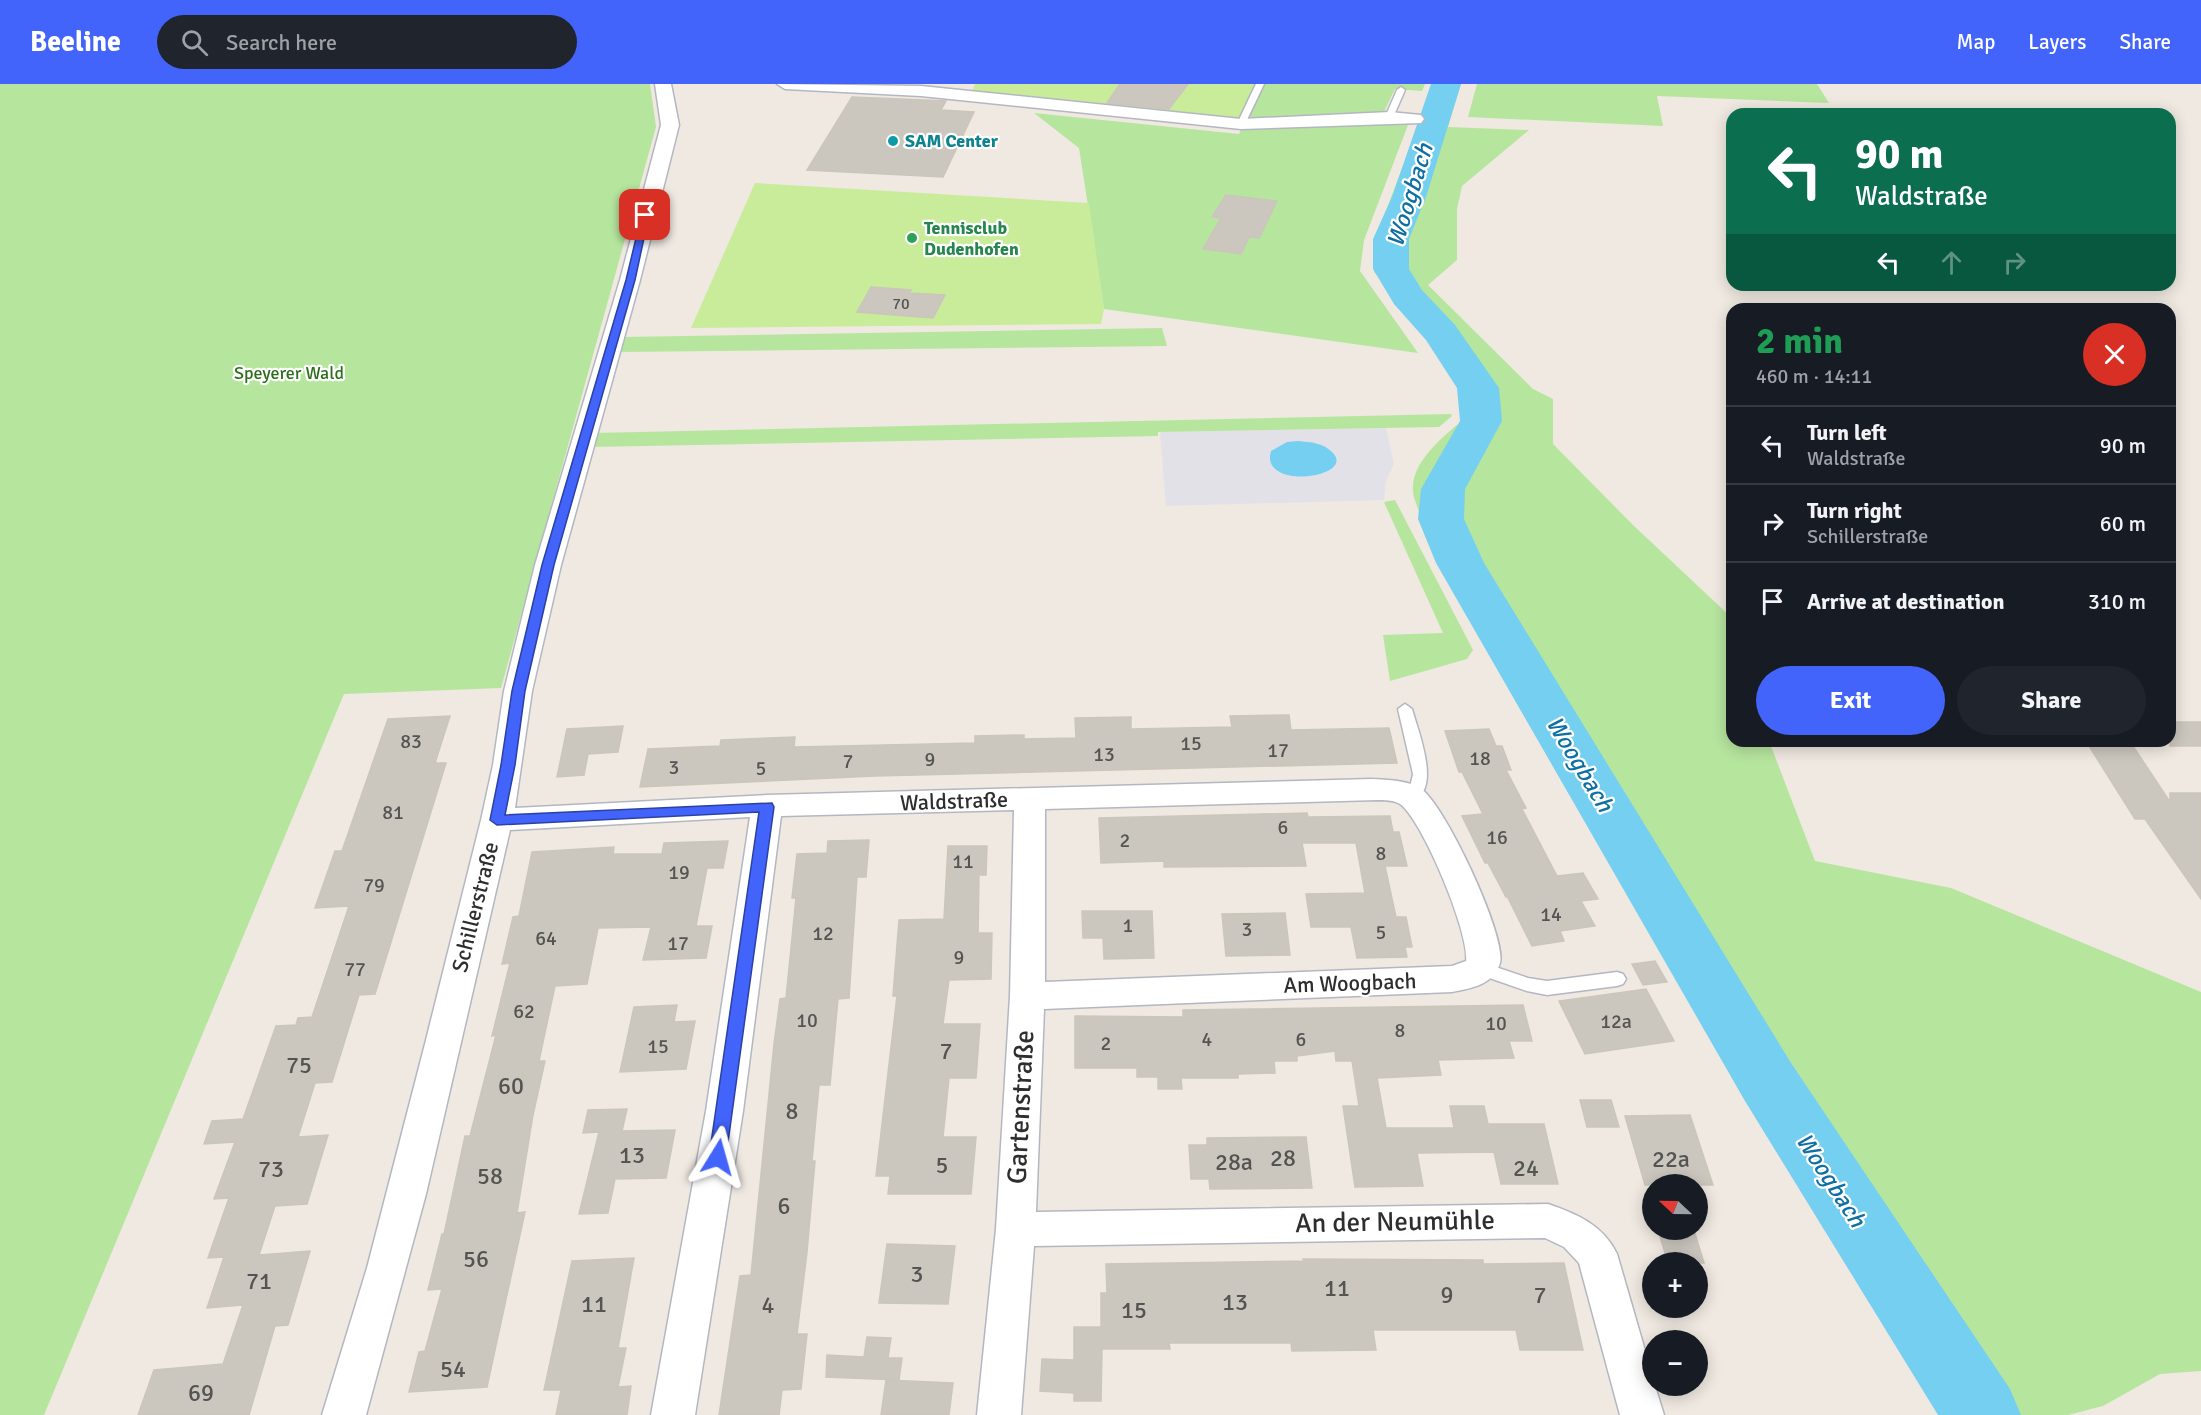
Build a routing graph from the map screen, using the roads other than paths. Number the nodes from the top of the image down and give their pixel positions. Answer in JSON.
{"nodes":[{"id":1,"x":663,"y":84,"type":"edge"},
{"id":2,"x":785,"y":84,"type":"edge"},
{"id":3,"x":1260,"y":84,"type":"edge"},
{"id":4,"x":1401,"y":90,"type":"dead end"},
{"id":5,"x":1415,"y":119,"type":"dead end"},
{"id":6,"x":1389,"y":120,"type":"junction"},
{"id":7,"x":1237,"y":127,"type":"junction"},
{"id":8,"x":1406,"y":709,"type":"dead end"},
{"id":9,"x":1411,"y":796,"type":"junction"},
{"id":10,"x":1030,"y":799,"type":"junction"},
{"id":11,"x":767,"y":807,"type":"junction"},
{"id":12,"x":497,"y":820,"type":"junction"},
{"id":13,"x":1481,"y":968,"type":"junction"},
{"id":14,"x":1617,"y":979,"type":"dead end"},
{"id":15,"x":1027,"y":996,"type":"junction"},
{"id":16,"x":1016,"y":1229,"type":"junction"},
{"id":17,"x":344,"y":1415,"type":"edge"},
{"id":18,"x":673,"y":1415,"type":"edge"},
{"id":19,"x":999,"y":1415,"type":"edge"},
{"id":20,"x":1642,"y":1415,"type":"edge"}],
"edges":[{"from":1,"to":12,"type":"street","name":"Schillerstraße"},
{"from":2,"to":7,"type":"street"},
{"from":3,"to":7,"type":"lane"},
{"from":4,"to":6,"type":"lane"},
{"from":5,"to":6,"type":"street"},
{"from":6,"to":7,"type":"street"},
{"from":8,"to":9,"type":"lane"},
{"from":9,"to":10,"type":"street","name":"Waldstraße"},
{"from":9,"to":13,"type":"street"},
{"from":10,"to":11,"type":"street","name":"Waldstraße"},
{"from":10,"to":15,"type":"street","name":"Gartenstraße"},
{"from":11,"to":12,"type":"street","name":"Waldstraße"},
{"from":11,"to":18,"type":"street"},
{"from":12,"to":17,"type":"street","name":"Schillerstraße"},
{"from":13,"to":14,"type":"lane"},
{"from":13,"to":15,"type":"street","name":"Am Woogbach"},
{"from":15,"to":16,"type":"street","name":"Gartenstraße"},
{"from":16,"to":19,"type":"street","name":"Gartenstraße"},
{"from":16,"to":20,"type":"street","name":"An der Neumühle"}]}
